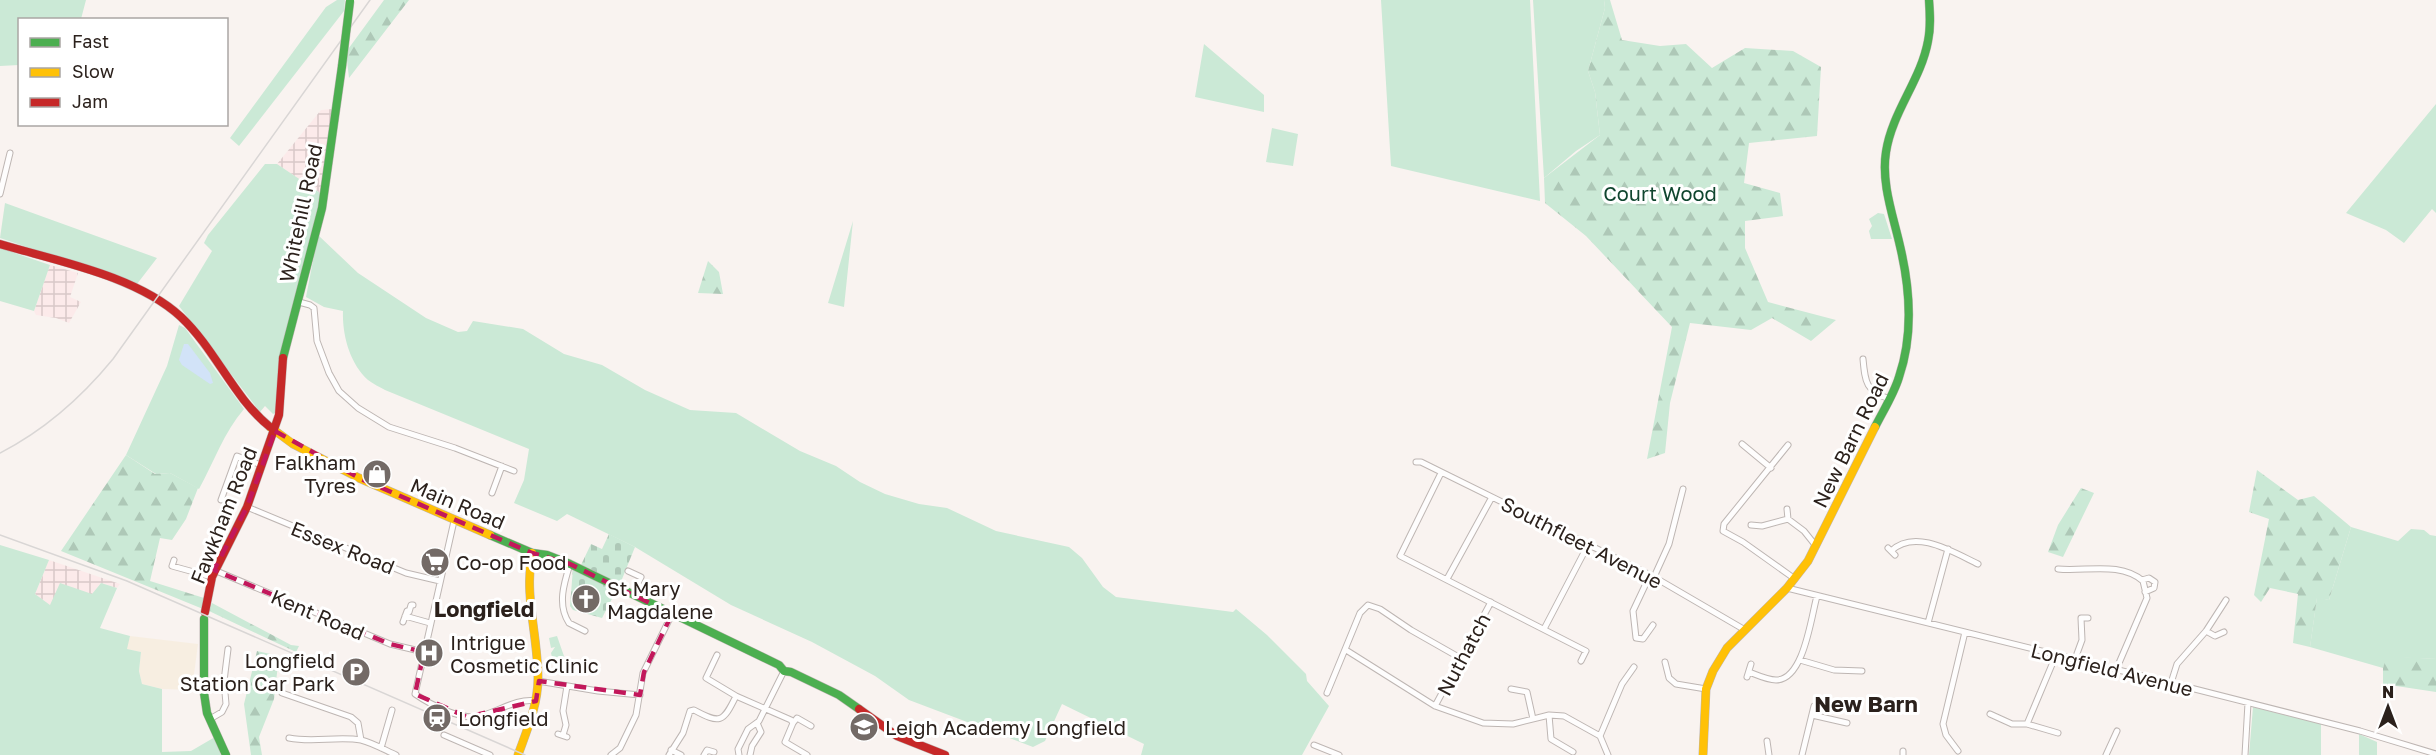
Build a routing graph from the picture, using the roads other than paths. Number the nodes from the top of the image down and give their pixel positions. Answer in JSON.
{"nodes":[{"id":1,"x":1929,"y":0,"type":"edge"},
{"id":2,"x":350,"y":1,"type":"edge"},
{"id":3,"x":10,"y":153,"type":"dead end"},
{"id":4,"x":0,"y":194,"type":"edge"},
{"id":5,"x":0,"y":244,"type":"edge"},
{"id":6,"x":299,"y":302,"type":"junction"},
{"id":7,"x":1863,"y":359,"type":"dead end"},
{"id":8,"x":1890,"y":399,"type":"junction"},
{"id":9,"x":275,"y":431,"type":"junction"},
{"id":10,"x":1742,"y":444,"type":"dead end"},
{"id":11,"x":1788,"y":445,"type":"dead end"},
{"id":12,"x":1416,"y":462,"type":"dead end"},
{"id":13,"x":261,"y":465,"type":"junction"},
{"id":14,"x":502,"y":466,"type":"junction"},
{"id":15,"x":1772,"y":468,"type":"junction"},
{"id":16,"x":514,"y":471,"type":"dead end"},
{"id":17,"x":1441,"y":473,"type":"junction"},
{"id":18,"x":1683,"y":489,"type":"dead end"},
{"id":19,"x":492,"y":493,"type":"dead end"},
{"id":20,"x":1492,"y":497,"type":"junction"},
{"id":21,"x":221,"y":500,"type":"dead end"},
{"id":22,"x":247,"y":507,"type":"junction"},
{"id":23,"x":1787,"y":508,"type":"dead end"},
{"id":24,"x":1788,"y":519,"type":"junction"},
{"id":25,"x":454,"y":521,"type":"junction"},
{"id":26,"x":1751,"y":525,"type":"dead end"},
{"id":27,"x":1588,"y":544,"type":"junction"},
{"id":28,"x":1816,"y":546,"type":"junction"},
{"id":29,"x":1947,"y":549,"type":"junction"},
{"id":30,"x":1891,"y":551,"type":"dead end"},
{"id":31,"x":532,"y":553,"type":"junction"},
{"id":32,"x":174,"y":560,"type":"dead end"},
{"id":33,"x":570,"y":564,"type":"junction"},
{"id":34,"x":1978,"y":564,"type":"dead end"},
{"id":35,"x":2058,"y":569,"type":"dead end"},
{"id":36,"x":628,"y":571,"type":"dead end"},
{"id":37,"x":213,"y":573,"type":"junction"},
{"id":38,"x":1652,"y":576,"type":"junction"},
{"id":39,"x":1447,"y":579,"type":"junction"},
{"id":40,"x":1795,"y":579,"type":"junction"},
{"id":41,"x":2142,"y":580,"type":"junction"},
{"id":42,"x":440,"y":581,"type":"junction"},
{"id":43,"x":1787,"y":588,"type":"junction"},
{"id":44,"x":2145,"y":592,"type":"junction"},
{"id":45,"x":633,"y":594,"type":"junction"},
{"id":46,"x":1816,"y":596,"type":"junction"},
{"id":47,"x":2226,"y":600,"type":"dead end"},
{"id":48,"x":1491,"y":602,"type":"junction"},
{"id":49,"x":413,"y":605,"type":"dead end"},
{"id":50,"x":672,"y":614,"type":"junction"},
{"id":51,"x":2088,"y":618,"type":"dead end"},
{"id":52,"x":430,"y":622,"type":"junction"},
{"id":53,"x":1928,"y":623,"type":"junction"},
{"id":54,"x":1653,"y":625,"type":"dead end"},
{"id":55,"x":1544,"y":629,"type":"junction"},
{"id":56,"x":1745,"y":630,"type":"junction"},
{"id":57,"x":585,"y":631,"type":"dead end"},
{"id":58,"x":2206,"y":631,"type":"junction"},
{"id":59,"x":1965,"y":632,"type":"junction"},
{"id":60,"x":2221,"y":636,"type":"dead end"},
{"id":61,"x":228,"y":649,"type":"dead end"},
{"id":62,"x":1346,"y":650,"type":"junction"},
{"id":63,"x":424,"y":652,"type":"junction"},
{"id":64,"x":717,"y":655,"type":"dead end"},
{"id":65,"x":2056,"y":655,"type":"junction"},
{"id":66,"x":1462,"y":659,"type":"junction"},
{"id":67,"x":2075,"y":659,"type":"junction"},
{"id":68,"x":1800,"y":660,"type":"junction"},
{"id":69,"x":1581,"y":661,"type":"dead end"},
{"id":70,"x":1751,"y":664,"type":"dead end"},
{"id":71,"x":1668,"y":666,"type":"dead end"},
{"id":72,"x":1634,"y":667,"type":"dead end"},
{"id":73,"x":2116,"y":670,"type":"junction"},
{"id":74,"x":784,"y":671,"type":"junction"},
{"id":75,"x":1862,"y":671,"type":"dead end"},
{"id":76,"x":538,"y":681,"type":"junction"},
{"id":77,"x":2171,"y":683,"type":"junction"},
{"id":78,"x":567,"y":686,"type":"junction"},
{"id":79,"x":1511,"y":689,"type":"dead end"},
{"id":80,"x":1706,"y":689,"type":"junction"},
{"id":81,"x":282,"y":693,"type":"dead end"},
{"id":82,"x":1327,"y":693,"type":"dead end"},
{"id":83,"x":640,"y":695,"type":"junction"},
{"id":84,"x":736,"y":696,"type":"junction"},
{"id":85,"x":536,"y":701,"type":"junction"},
{"id":86,"x":2248,"y":703,"type":"junction"},
{"id":87,"x":1435,"y":706,"type":"junction"},
{"id":88,"x":1814,"y":706,"type":"dead end"},
{"id":89,"x":765,"y":709,"type":"junction"},
{"id":90,"x":392,"y":710,"type":"dead end"},
{"id":91,"x":1990,"y":714,"type":"dead end"},
{"id":92,"x":1549,"y":715,"type":"junction"},
{"id":93,"x":1812,"y":715,"type":"junction"},
{"id":94,"x":210,"y":719,"type":"junction"},
{"id":95,"x":1533,"y":719,"type":"junction"},
{"id":96,"x":757,"y":723,"type":"junction"},
{"id":97,"x":793,"y":723,"type":"junction"},
{"id":98,"x":1847,"y":723,"type":"dead end"},
{"id":99,"x":2027,"y":724,"type":"junction"},
{"id":100,"x":811,"y":726,"type":"dead end"},
{"id":101,"x":2117,"y":731,"type":"dead end"},
{"id":102,"x":2058,"y":733,"type":"dead end"},
{"id":103,"x":444,"y":735,"type":"dead end"},
{"id":104,"x":563,"y":735,"type":"dead end"},
{"id":105,"x":1600,"y":736,"type":"junction"},
{"id":106,"x":290,"y":738,"type":"dead end"},
{"id":107,"x":361,"y":740,"type":"junction"},
{"id":108,"x":1767,"y":741,"type":"dead end"},
{"id":109,"x":1314,"y":745,"type":"dead end"},
{"id":110,"x":381,"y":748,"type":"junction"},
{"id":111,"x":1958,"y":751,"type":"dead end"},
{"id":112,"x":670,"y":752,"type":"edge"},
{"id":113,"x":714,"y":752,"type":"dead end"},
{"id":114,"x":1573,"y":752,"type":"dead end"},
{"id":115,"x":613,"y":754,"type":"edge"},
{"id":116,"x":2436,"y":754,"type":"edge"},
{"id":117,"x":226,"y":755,"type":"edge"},
{"id":118,"x":396,"y":755,"type":"edge"},
{"id":119,"x":490,"y":755,"type":"edge"},
{"id":120,"x":518,"y":755,"type":"edge"},
{"id":121,"x":681,"y":755,"type":"edge"},
{"id":122,"x":704,"y":755,"type":"edge"},
{"id":123,"x":739,"y":755,"type":"edge"},
{"id":124,"x":750,"y":755,"type":"edge"},
{"id":125,"x":807,"y":755,"type":"edge"},
{"id":126,"x":945,"y":755,"type":"edge"},
{"id":127,"x":1339,"y":755,"type":"edge"},
{"id":128,"x":1608,"y":755,"type":"edge"},
{"id":129,"x":1703,"y":755,"type":"edge"},
{"id":130,"x":1769,"y":755,"type":"edge"},
{"id":131,"x":1802,"y":755,"type":"edge"},
{"id":132,"x":2106,"y":755,"type":"edge"},
{"id":133,"x":2245,"y":755,"type":"edge"}],
"edges":[{"from":1,"to":8,"type":"main road","name":"New Barn Road"},
{"from":2,"to":6,"type":"main road","name":"Whitehill Road","bridge":true},
{"from":3,"to":4,"type":"street"},
{"from":5,"to":9,"type":"main road","name":"Main Road"},
{"from":6,"to":9,"type":"main road","name":"Whitehill Road"},
{"from":6,"to":14,"type":"street"},
{"from":7,"to":8,"type":"street"},
{"from":8,"to":28,"type":"main road","name":"New Barn Road"},
{"from":9,"to":13,"type":"main road","name":"Fawkham Road"},
{"from":9,"to":25,"type":"main road","name":"Main Road"},
{"from":10,"to":15,"type":"street"},
{"from":11,"to":15,"type":"street"},
{"from":12,"to":17,"type":"street","name":"Southfleet Avenue"},
{"from":13,"to":21,"type":"street"},
{"from":13,"to":22,"type":"main road","name":"Fawkham Road"},
{"from":14,"to":16,"type":"street"},
{"from":14,"to":19,"type":"street"},
{"from":15,"to":40,"type":"street"},
{"from":17,"to":20,"type":"street","name":"Southfleet Avenue"},
{"from":17,"to":39,"type":"street"},
{"from":18,"to":38,"type":"street"},
{"from":20,"to":27,"type":"street","name":"Southfleet Avenue"},
{"from":20,"to":39,"type":"street"},
{"from":22,"to":37,"type":"main road","name":"Fawkham Road"},
{"from":22,"to":42,"type":"street","name":"Essex Road"},
{"from":23,"to":24,"type":"street"},
{"from":24,"to":26,"type":"street"},
{"from":24,"to":28,"type":"street"},
{"from":25,"to":31,"type":"main road","name":"Main Road"},
{"from":25,"to":42,"type":"street"},
{"from":27,"to":38,"type":"street","name":"Southfleet Avenue"},
{"from":27,"to":55,"type":"street"},
{"from":28,"to":40,"type":"main road","name":"New Barn Road"},
{"from":29,"to":30,"type":"street"},
{"from":29,"to":34,"type":"street"},
{"from":29,"to":53,"type":"street"},
{"from":31,"to":33,"type":"main road","name":"Main Road"},
{"from":31,"to":76,"type":"main road"},
{"from":32,"to":37,"type":"street","name":"Kent Road"},
{"from":33,"to":45,"type":"main road","name":"Main Road"},
{"from":33,"to":57,"type":"street"},
{"from":35,"to":41,"type":"street"},
{"from":36,"to":45,"type":"street"},
{"from":37,"to":63,"type":"street","name":"Kent Road"},
{"from":37,"to":94,"type":"main road","name":"Fawkham Road"},
{"from":38,"to":54,"type":"street"},
{"from":38,"to":56,"type":"street","name":"Southfleet Avenue"},
{"from":39,"to":48,"type":"street"},
{"from":40,"to":43,"type":"main road","name":"New Barn Road"},
{"from":41,"to":44,"type":"street"},
{"from":41,"to":44,"type":"street"},
{"from":42,"to":52,"type":"street"},
{"from":43,"to":46,"type":"street","name":"Longfield Avenue"},
{"from":43,"to":56,"type":"main road","name":"New Barn Road"},
{"from":44,"to":73,"type":"street"},
{"from":45,"to":50,"type":"main road","name":"Main Road"},
{"from":46,"to":53,"type":"street","name":"Longfield Avenue"},
{"from":46,"to":68,"type":"street"},
{"from":47,"to":58,"type":"street"},
{"from":48,"to":55,"type":"street"},
{"from":48,"to":66,"type":"street","name":"Nuthatch"},
{"from":49,"to":52,"type":"street"},
{"from":50,"to":74,"type":"main road","name":"Main Road"},
{"from":50,"to":83,"type":"street"},
{"from":51,"to":67,"type":"street"},
{"from":52,"to":63,"type":"street"},
{"from":53,"to":59,"type":"street","name":"Longfield Avenue"},
{"from":55,"to":69,"type":"street"},
{"from":56,"to":80,"type":"main road","name":"New Barn Road"},
{"from":58,"to":60,"type":"street"},
{"from":58,"to":77,"type":"street"},
{"from":59,"to":65,"type":"street","name":"Longfield Avenue"},
{"from":59,"to":111,"type":"street"},
{"from":61,"to":94,"type":"street"},
{"from":62,"to":66,"type":"street"},
{"from":62,"to":82,"type":"street"},
{"from":62,"to":87,"type":"street"},
{"from":63,"to":85,"type":"street"},
{"from":64,"to":84,"type":"street"},
{"from":65,"to":67,"type":"street","name":"Longfield Avenue"},
{"from":65,"to":99,"type":"street"},
{"from":66,"to":87,"type":"street","name":"Nuthatch"},
{"from":67,"to":73,"type":"street","name":"Longfield Avenue"},
{"from":68,"to":70,"type":"street"},
{"from":68,"to":75,"type":"street"},
{"from":71,"to":80,"type":"street"},
{"from":72,"to":105,"type":"street"},
{"from":73,"to":77,"type":"street","name":"Longfield Avenue"},
{"from":74,"to":89,"type":"street"},
{"from":74,"to":126,"type":"main road","name":"Main Road"},
{"from":76,"to":78,"type":"street"},
{"from":76,"to":85,"type":"main road"},
{"from":77,"to":86,"type":"street","name":"Longfield Avenue"},
{"from":78,"to":83,"type":"street"},
{"from":78,"to":104,"type":"street"},
{"from":79,"to":95,"type":"street"},
{"from":80,"to":129,"type":"main road","name":"New Barn Road"},
{"from":81,"to":107,"type":"street"},
{"from":83,"to":115,"type":"street"},
{"from":84,"to":89,"type":"street"},
{"from":84,"to":112,"type":"street"},
{"from":85,"to":120,"type":"main road"},
{"from":86,"to":116,"type":"street","name":"Longfield Avenue"},
{"from":86,"to":133,"type":"street"},
{"from":87,"to":95,"type":"street"},
{"from":88,"to":93,"type":"street"},
{"from":89,"to":96,"type":"street"},
{"from":89,"to":97,"type":"street"},
{"from":90,"to":110,"type":"street"},
{"from":91,"to":99,"type":"street"},
{"from":92,"to":95,"type":"street"},
{"from":92,"to":105,"type":"street"},
{"from":92,"to":114,"type":"street"},
{"from":93,"to":98,"type":"street"},
{"from":93,"to":131,"type":"street"},
{"from":94,"to":117,"type":"main road","name":"Fawkham Road"},
{"from":96,"to":123,"type":"street"},
{"from":96,"to":124,"type":"street"},
{"from":97,"to":100,"type":"street"},
{"from":97,"to":125,"type":"street"},
{"from":99,"to":102,"type":"street"},
{"from":101,"to":132,"type":"street"},
{"from":103,"to":119,"type":"street"},
{"from":105,"to":128,"type":"street"},
{"from":106,"to":107,"type":"street"},
{"from":107,"to":110,"type":"street"},
{"from":108,"to":130,"type":"street"},
{"from":109,"to":127,"type":"street"},
{"from":110,"to":118,"type":"street"},
{"from":112,"to":121,"type":"street"},
{"from":113,"to":122,"type":"street"}]}
